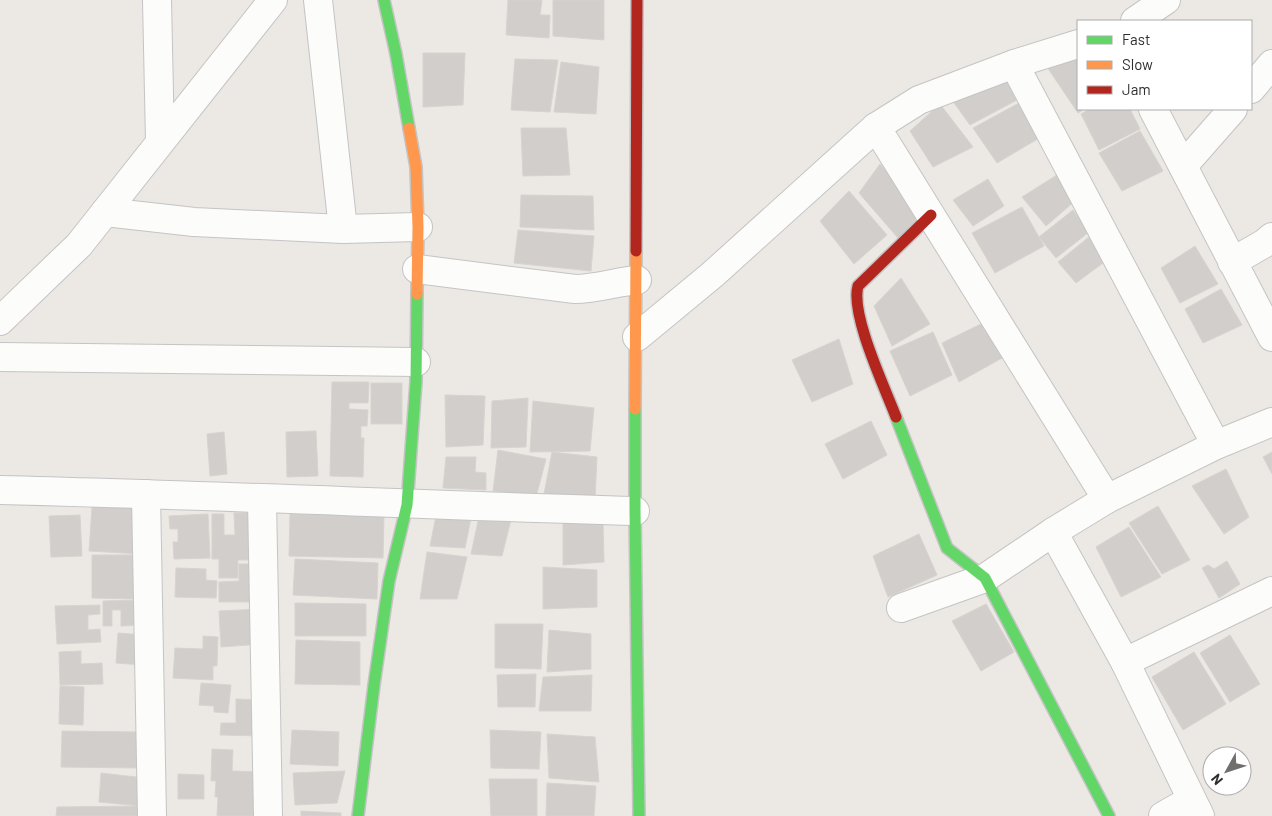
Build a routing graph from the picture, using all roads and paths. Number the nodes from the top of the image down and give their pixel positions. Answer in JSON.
{"nodes":[{"id":1,"x":157,"y":0,"type":"edge"},
{"id":2,"x":273,"y":0,"type":"edge"},
{"id":3,"x":318,"y":0,"type":"edge"},
{"id":4,"x":384,"y":0,"type":"edge"},
{"id":5,"x":637,"y":0,"type":"edge"},
{"id":6,"x":1166,"y":0,"type":"edge"},
{"id":7,"x":1136,"y":20,"type":"edge"},
{"id":8,"x":1077,"y":44,"type":"edge"},
{"id":9,"x":1014,"y":64,"type":"junction"},
{"id":10,"x":1272,"y":64,"type":"edge"},
{"id":11,"x":1252,"y":88,"type":"edge"},
{"id":12,"x":1154,"y":110,"type":"edge"},
{"id":13,"x":1232,"y":110,"type":"edge"},
{"id":14,"x":876,"y":127,"type":"junction"},
{"id":15,"x":160,"y":141,"type":"junction"},
{"id":16,"x":1182,"y":166,"type":"junction"},
{"id":17,"x":105,"y":212,"type":"junction"},
{"id":18,"x":931,"y":215,"type":"junction"},
{"id":19,"x":418,"y":227,"type":"junction"},
{"id":20,"x":343,"y":230,"type":"junction"},
{"id":21,"x":1272,"y":237,"type":"edge"},
{"id":22,"x":1232,"y":262,"type":"junction"},
{"id":23,"x":417,"y":269,"type":"junction"},
{"id":24,"x":637,"y":280,"type":"junction"},
{"id":25,"x":0,"y":322,"type":"edge"},
{"id":26,"x":1272,"y":336,"type":"edge"},
{"id":27,"x":637,"y":338,"type":"junction"},
{"id":28,"x":0,"y":357,"type":"edge"},
{"id":29,"x":416,"y":362,"type":"junction"},
{"id":30,"x":1272,"y":422,"type":"edge"},
{"id":31,"x":1216,"y":445,"type":"junction"},
{"id":32,"x":0,"y":490,"type":"edge"},
{"id":33,"x":146,"y":494,"type":"junction"},
{"id":34,"x":1107,"y":499,"type":"junction"},
{"id":35,"x":262,"y":500,"type":"junction"},
{"id":36,"x":407,"y":505,"type":"junction"},
{"id":37,"x":635,"y":511,"type":"junction"},
{"id":38,"x":1053,"y":532,"type":"junction"},
{"id":39,"x":985,"y":578,"type":"junction"},
{"id":40,"x":1272,"y":591,"type":"edge"},
{"id":41,"x":901,"y":608,"type":"dead end"},
{"id":42,"x":1125,"y":662,"type":"junction"},
{"id":43,"x":1196,"y":808,"type":"edge"},
{"id":44,"x":152,"y":816,"type":"edge"},
{"id":45,"x":268,"y":816,"type":"edge"},
{"id":46,"x":358,"y":816,"type":"edge"},
{"id":47,"x":638,"y":816,"type":"edge"},
{"id":48,"x":1109,"y":816,"type":"edge"},
{"id":49,"x":1163,"y":816,"type":"edge"}],
"edges":[{"from":1,"to":15,"type":"street"},
{"from":2,"to":15,"type":"street"},
{"from":3,"to":20,"type":"street"},
{"from":4,"to":19,"type":"street"},
{"from":5,"to":24,"type":"street"},
{"from":6,"to":7,"type":"street"},
{"from":8,"to":9,"type":"street"},
{"from":9,"to":14,"type":"street"},
{"from":9,"to":31,"type":"street"},
{"from":10,"to":11,"type":"street"},
{"from":12,"to":16,"type":"street"},
{"from":13,"to":16,"type":"street"},
{"from":14,"to":18,"type":"street"},
{"from":14,"to":27,"type":"street"},
{"from":15,"to":17,"type":"street"},
{"from":16,"to":22,"type":"street"},
{"from":17,"to":20,"type":"street"},
{"from":17,"to":25,"type":"street"},
{"from":18,"to":34,"type":"street"},
{"from":18,"to":39,"type":"street"},
{"from":19,"to":20,"type":"street"},
{"from":19,"to":23,"type":"street"},
{"from":21,"to":22,"type":"street"},
{"from":22,"to":26,"type":"street"},
{"from":23,"to":24,"type":"street"},
{"from":23,"to":29,"type":"street"},
{"from":24,"to":27,"type":"street"},
{"from":27,"to":37,"type":"street"},
{"from":28,"to":29,"type":"street"},
{"from":29,"to":36,"type":"street"},
{"from":30,"to":31,"type":"street"},
{"from":31,"to":34,"type":"street"},
{"from":32,"to":33,"type":"street"},
{"from":33,"to":35,"type":"street"},
{"from":33,"to":44,"type":"street"},
{"from":34,"to":38,"type":"street"},
{"from":35,"to":36,"type":"street"},
{"from":35,"to":45,"type":"street"},
{"from":36,"to":37,"type":"street"},
{"from":36,"to":46,"type":"street"},
{"from":37,"to":47,"type":"street"},
{"from":38,"to":39,"type":"street"},
{"from":38,"to":42,"type":"street"},
{"from":39,"to":41,"type":"street"},
{"from":39,"to":48,"type":"street"},
{"from":40,"to":42,"type":"street"},
{"from":42,"to":43,"type":"street"},
{"from":43,"to":49,"type":"street"}]}
